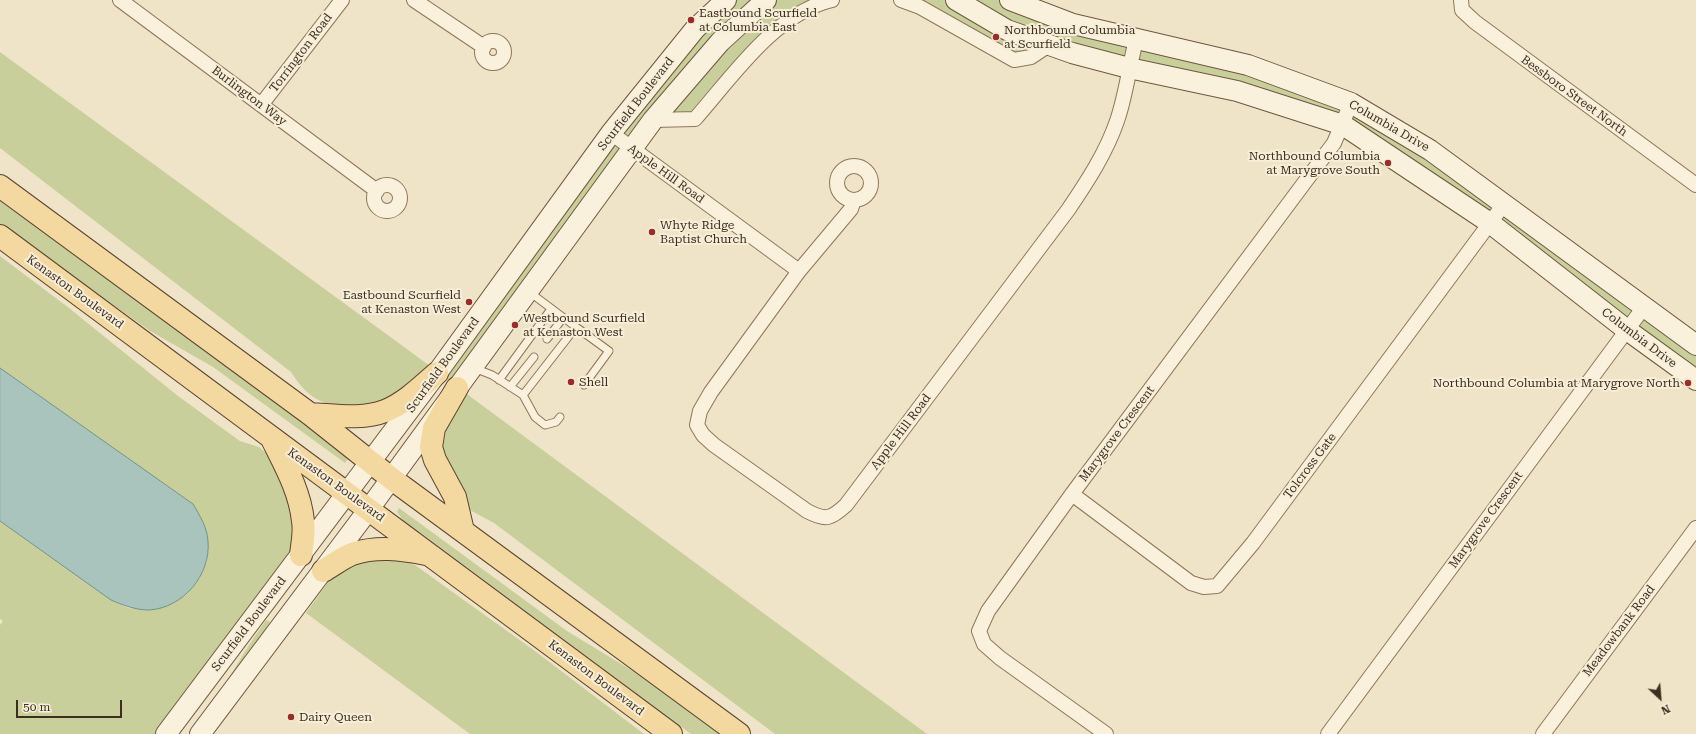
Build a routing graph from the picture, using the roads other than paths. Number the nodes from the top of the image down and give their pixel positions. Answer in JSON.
{"nodes":[{"id":1,"x":120,"y":0,"type":"edge"},
{"id":2,"x":342,"y":0,"type":"edge"},
{"id":3,"x":414,"y":0,"type":"edge"},
{"id":4,"x":726,"y":0,"type":"edge"},
{"id":5,"x":766,"y":0,"type":"edge"},
{"id":6,"x":832,"y":0,"type":"edge"},
{"id":7,"x":901,"y":0,"type":"edge"},
{"id":8,"x":956,"y":0,"type":"edge"},
{"id":9,"x":1010,"y":0,"type":"edge"},
{"id":10,"x":1461,"y":0,"type":"edge"},
{"id":11,"x":1136,"y":40,"type":"junction"},
{"id":12,"x":1049,"y":45,"type":"junction"},
{"id":13,"x":484,"y":47,"type":"dead end"},
{"id":14,"x":1129,"y":68,"type":"junction"},
{"id":15,"x":1351,"y":103,"type":"junction"},
{"id":16,"x":261,"y":105,"type":"junction"},
{"id":17,"x":653,"y":120,"type":"junction"},
{"id":18,"x":1343,"y":125,"type":"junction"},
{"id":19,"x":611,"y":134,"type":"junction"},
{"id":20,"x":631,"y":148,"type":"junction"},
{"id":21,"x":0,"y":173,"type":"edge"},
{"id":22,"x":1696,"y":185,"type":"edge"},
{"id":23,"x":0,"y":186,"type":"edge"},
{"id":24,"x":377,"y":191,"type":"dead end"},
{"id":25,"x":854,"y":200,"type":"dead end"},
{"id":26,"x":1504,"y":204,"type":"junction"},
{"id":27,"x":1490,"y":223,"type":"junction"},
{"id":28,"x":0,"y":236,"type":"edge"},
{"id":29,"x":87,"y":250,"type":"junction"},
{"id":30,"x":799,"y":271,"type":"junction"},
{"id":31,"x":528,"y":291,"type":"junction"},
{"id":32,"x":1644,"y":307,"type":"junction"},
{"id":33,"x":551,"y":309,"type":"junction"},
{"id":34,"x":563,"y":318,"type":"junction"},
{"id":35,"x":576,"y":327,"type":"junction"},
{"id":36,"x":1627,"y":330,"type":"junction"},
{"id":37,"x":547,"y":339,"type":"dead end"},
{"id":38,"x":1696,"y":345,"type":"edge"},
{"id":39,"x":534,"y":357,"type":"dead end"},
{"id":40,"x":472,"y":367,"type":"junction"},
{"id":41,"x":437,"y":373,"type":"junction"},
{"id":42,"x":499,"y":380,"type":"junction"},
{"id":43,"x":1696,"y":380,"type":"edge"},
{"id":44,"x":584,"y":385,"type":"dead end"},
{"id":45,"x":510,"y":387,"type":"junction"},
{"id":46,"x":458,"y":388,"type":"junction"},
{"id":47,"x":522,"y":395,"type":"junction"},
{"id":48,"x":310,"y":414,"type":"junction"},
{"id":49,"x":560,"y":417,"type":"dead end"},
{"id":50,"x":271,"y":438,"type":"junction"},
{"id":51,"x":370,"y":462,"type":"junction"},
{"id":52,"x":392,"y":479,"type":"junction"},
{"id":53,"x":347,"y":494,"type":"junction"},
{"id":54,"x":1072,"y":494,"type":"junction"},
{"id":55,"x":369,"y":510,"type":"junction"},
{"id":56,"x":1696,"y":528,"type":"edge"},
{"id":57,"x":463,"y":531,"type":"junction"},
{"id":58,"x":302,"y":555,"type":"junction"},
{"id":59,"x":431,"y":555,"type":"junction"},
{"id":60,"x":323,"y":571,"type":"junction"},
{"id":61,"x":166,"y":734,"type":"edge"},
{"id":62,"x":200,"y":734,"type":"edge"},
{"id":63,"x":671,"y":734,"type":"edge"},
{"id":64,"x":739,"y":734,"type":"edge"},
{"id":65,"x":1106,"y":734,"type":"edge"},
{"id":66,"x":1328,"y":734,"type":"edge"},
{"id":67,"x":1543,"y":734,"type":"edge"}],
"edges":[{"from":1,"to":16,"type":"street","name":"Burlington Way"},
{"from":2,"to":16,"type":"street","name":"Torrington Road"},
{"from":3,"to":13,"type":"street"},
{"from":4,"to":19,"type":"street","name":"Scurfield Boulevard"},
{"from":5,"to":17,"type":"street","name":"Scurfield Boulevard"},
{"from":6,"to":17,"type":"street","name":"Scurfield Boulevard"},
{"from":7,"to":12,"type":"street"},
{"from":8,"to":12,"type":"street","name":"Columbia Drive"},
{"from":9,"to":11,"type":"street","name":"Columbia Drive"},
{"from":10,"to":22,"type":"street","name":"Bessboro Street North"},
{"from":11,"to":14,"type":"street","name":"Apple Hill Road"},
{"from":11,"to":15,"type":"street","name":"Columbia Drive"},
{"from":12,"to":14,"type":"street","name":"Columbia Drive"},
{"from":14,"to":18,"type":"street","name":"Columbia Drive"},
{"from":14,"to":30,"type":"street","name":"Apple Hill Road"},
{"from":15,"to":18,"type":"street","name":"Marygrove Crescent"},
{"from":15,"to":26,"type":"street","name":"Columbia Drive"},
{"from":16,"to":24,"type":"street","name":"Burlington Way"},
{"from":17,"to":20,"type":"street","name":"Scurfield Boulevard"},
{"from":18,"to":27,"type":"street","name":"Columbia Drive"},
{"from":18,"to":54,"type":"street","name":"Marygrove Crescent"},
{"from":19,"to":20,"type":"street","name":"Apple Hill Road"},
{"from":19,"to":41,"type":"street","name":"Scurfield Boulevard"},
{"from":20,"to":30,"type":"street","name":"Apple Hill Road"},
{"from":20,"to":31,"type":"street","name":"Scurfield Boulevard"},
{"from":21,"to":29,"type":"main road"},
{"from":23,"to":29,"type":"main road"},
{"from":25,"to":30,"type":"street","name":"Apple Hill Road"},
{"from":26,"to":27,"type":"street","name":"Tolcross Gate"},
{"from":26,"to":32,"type":"street","name":"Columbia Drive"},
{"from":27,"to":36,"type":"street","name":"Columbia Drive"},
{"from":27,"to":54,"type":"street","name":"Tolcross Gate"},
{"from":28,"to":50,"type":"main road","name":"Kenaston Boulevard"},
{"from":29,"to":48,"type":"main road"},
{"from":31,"to":33,"type":"lane"},
{"from":31,"to":40,"type":"street","name":"Scurfield Boulevard"},
{"from":32,"to":36,"type":"street","name":"Marygrove Crescent"},
{"from":32,"to":38,"type":"street","name":"Columbia Drive"},
{"from":33,"to":34,"type":"lane"},
{"from":33,"to":42,"type":"lane"},
{"from":34,"to":35,"type":"lane"},
{"from":34,"to":37,"type":"lane"},
{"from":35,"to":44,"type":"lane"},
{"from":35,"to":47,"type":"lane"},
{"from":36,"to":43,"type":"street","name":"Columbia Drive"},
{"from":36,"to":66,"type":"street","name":"Marygrove Crescent"},
{"from":39,"to":45,"type":"lane"},
{"from":40,"to":42,"type":"lane"},
{"from":40,"to":46,"type":"street","name":"Scurfield Boulevard"},
{"from":41,"to":48,"type":"main road"},
{"from":41,"to":51,"type":"street","name":"Scurfield Boulevard"},
{"from":42,"to":45,"type":"lane"},
{"from":45,"to":47,"type":"lane"},
{"from":46,"to":52,"type":"street","name":"Scurfield Boulevard"},
{"from":46,"to":57,"type":"main road"},
{"from":47,"to":49,"type":"lane"},
{"from":48,"to":51,"type":"main road"},
{"from":50,"to":53,"type":"main road","name":"Kenaston Boulevard"},
{"from":50,"to":58,"type":"main road"},
{"from":51,"to":52,"type":"main road"},
{"from":51,"to":53,"type":"street","name":"Scurfield Boulevard"},
{"from":52,"to":55,"type":"street","name":"Scurfield Boulevard"},
{"from":52,"to":57,"type":"main road"},
{"from":53,"to":55,"type":"main road","name":"Kenaston Boulevard"},
{"from":53,"to":58,"type":"street","name":"Scurfield Boulevard"},
{"from":54,"to":65,"type":"street","name":"Marygrove Crescent"},
{"from":55,"to":59,"type":"main road","name":"Kenaston Boulevard"},
{"from":55,"to":60,"type":"street","name":"Scurfield Boulevard"},
{"from":56,"to":67,"type":"street","name":"Meadowbank Road"},
{"from":57,"to":64,"type":"main road"},
{"from":58,"to":61,"type":"street","name":"Scurfield Boulevard"},
{"from":59,"to":60,"type":"main road"},
{"from":59,"to":63,"type":"main road","name":"Kenaston Boulevard"},
{"from":60,"to":62,"type":"street","name":"Scurfield Boulevard"}]}
